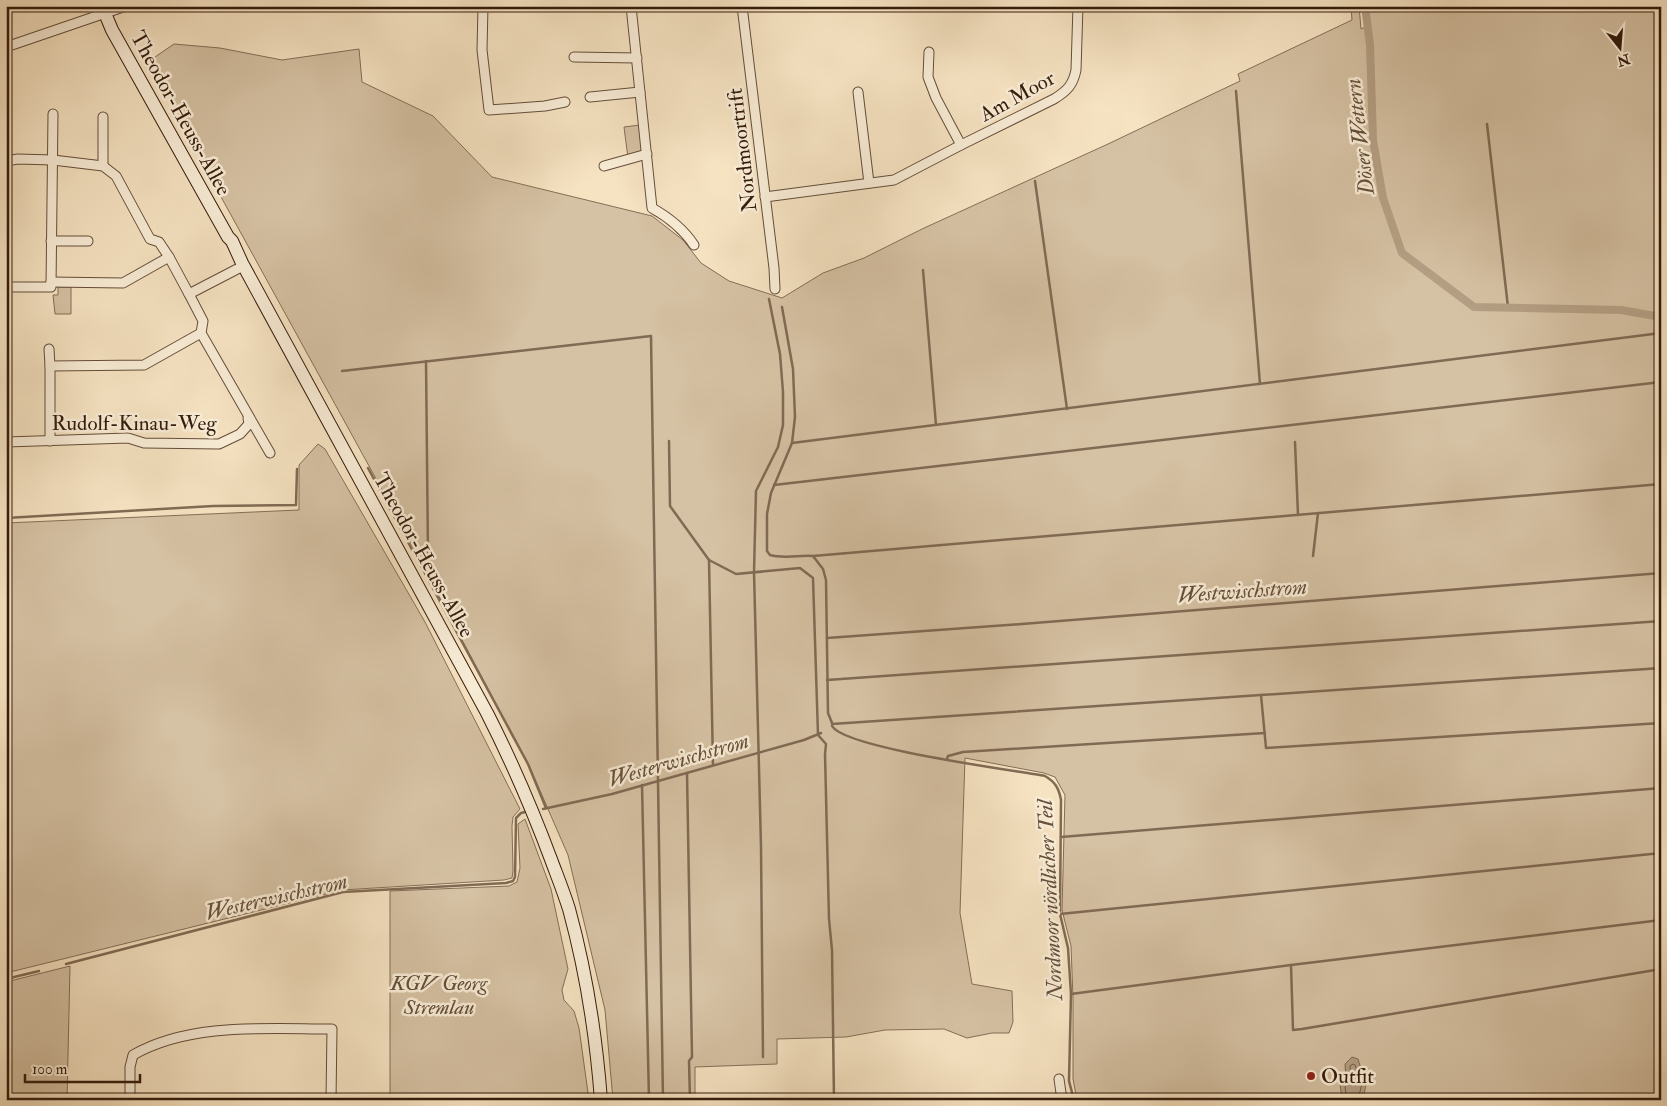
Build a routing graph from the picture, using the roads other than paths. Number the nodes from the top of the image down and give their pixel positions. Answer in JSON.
{"nodes":[{"id":1,"x":126,"y":6,"type":"edge"},
{"id":2,"x":483,"y":6,"type":"edge"},
{"id":3,"x":631,"y":6,"type":"edge"},
{"id":4,"x":742,"y":6,"type":"edge"},
{"id":5,"x":1078,"y":6,"type":"edge"},
{"id":6,"x":104,"y":10,"type":"edge"},
{"id":7,"x":6,"y":47,"type":"edge"},
{"id":8,"x":928,"y":52,"type":"dead end"},
{"id":9,"x":574,"y":57,"type":"dead end"},
{"id":10,"x":637,"y":58,"type":"junction"},
{"id":11,"x":640,"y":92,"type":"junction"},
{"id":12,"x":858,"y":92,"type":"dead end"},
{"id":13,"x":590,"y":97,"type":"dead end"},
{"id":14,"x":565,"y":102,"type":"dead end"},
{"id":15,"x":53,"y":114,"type":"dead end"},
{"id":16,"x":104,"y":116,"type":"dead end"},
{"id":17,"x":961,"y":145,"type":"junction"},
{"id":18,"x":647,"y":154,"type":"junction"},
{"id":19,"x":53,"y":160,"type":"junction"},
{"id":20,"x":6,"y":161,"type":"edge"},
{"id":21,"x":103,"y":166,"type":"junction"},
{"id":22,"x":604,"y":166,"type":"dead end"},
{"id":23,"x":868,"y":183,"type":"junction"},
{"id":24,"x":765,"y":197,"type":"junction"},
{"id":25,"x":51,"y":241,"type":"junction"},
{"id":26,"x":88,"y":241,"type":"dead end"},
{"id":27,"x":694,"y":245,"type":"dead end"},
{"id":28,"x":169,"y":257,"type":"junction"},
{"id":29,"x":242,"y":264,"type":"junction"},
{"id":30,"x":51,"y":282,"type":"junction"},
{"id":31,"x":6,"y":286,"type":"edge"},
{"id":32,"x":775,"y":289,"type":"dead end"},
{"id":33,"x":189,"y":294,"type":"junction"},
{"id":34,"x":201,"y":333,"type":"junction"},
{"id":35,"x":50,"y":348,"type":"dead end"},
{"id":36,"x":50,"y":366,"type":"junction"},
{"id":37,"x":248,"y":418,"type":"junction"},
{"id":38,"x":50,"y":441,"type":"junction"},
{"id":39,"x":6,"y":442,"type":"edge"},
{"id":40,"x":270,"y":453,"type":"dead end"},
{"id":41,"x":584,"y":990,"type":"junction"},
{"id":42,"x":1058,"y":1079,"type":"dead end"},
{"id":43,"x":130,"y":1100,"type":"edge"},
{"id":44,"x":331,"y":1100,"type":"edge"},
{"id":45,"x":596,"y":1100,"type":"edge"},
{"id":46,"x":600,"y":1100,"type":"edge"},
{"id":47,"x":1062,"y":1100,"type":"edge"}],
"edges":[{"from":1,"to":6,"type":"street"},
{"from":2,"to":14,"type":"street"},
{"from":3,"to":10,"type":"street"},
{"from":4,"to":24,"type":"street","name":"Nordmoortrift"},
{"from":5,"to":17,"type":"street","name":"Am Moor"},
{"from":6,"to":7,"type":"street"},
{"from":6,"to":29,"type":"street","name":"Theodor-Heuss-Allee"},
{"from":8,"to":17,"type":"street","name":"Am Moor"},
{"from":9,"to":10,"type":"street"},
{"from":10,"to":11,"type":"street"},
{"from":11,"to":13,"type":"street"},
{"from":11,"to":18,"type":"street"},
{"from":12,"to":23,"type":"street"},
{"from":15,"to":19,"type":"street"},
{"from":16,"to":21,"type":"street"},
{"from":17,"to":23,"type":"street","name":"Am Moor"},
{"from":18,"to":22,"type":"street"},
{"from":18,"to":27,"type":"street"},
{"from":19,"to":20,"type":"street"},
{"from":19,"to":21,"type":"street"},
{"from":19,"to":25,"type":"street"},
{"from":21,"to":28,"type":"street"},
{"from":23,"to":24,"type":"street","name":"Am Moor"},
{"from":24,"to":32,"type":"street","name":"Nordmoortrift"},
{"from":25,"to":26,"type":"street"},
{"from":25,"to":30,"type":"street"},
{"from":28,"to":30,"type":"street"},
{"from":28,"to":33,"type":"street"},
{"from":29,"to":33,"type":"street"},
{"from":29,"to":41,"type":"street","name":"Theodor-Heuss-Allee"},
{"from":30,"to":31,"type":"street"},
{"from":33,"to":34,"type":"street"},
{"from":34,"to":36,"type":"street"},
{"from":34,"to":37,"type":"street"},
{"from":35,"to":36,"type":"street"},
{"from":36,"to":38,"type":"street"},
{"from":37,"to":38,"type":"street","name":"Rudolf-Kinau-Weg"},
{"from":37,"to":40,"type":"street"},
{"from":38,"to":39,"type":"street","name":"Rudolf-Kinau-Weg"},
{"from":41,"to":45,"type":"street","name":"Theodor-Heuss-Allee"},
{"from":41,"to":46,"type":"street","name":"Theodor-Heuss-Allee"},
{"from":42,"to":47,"type":"street"},
{"from":43,"to":44,"type":"street"}]}
